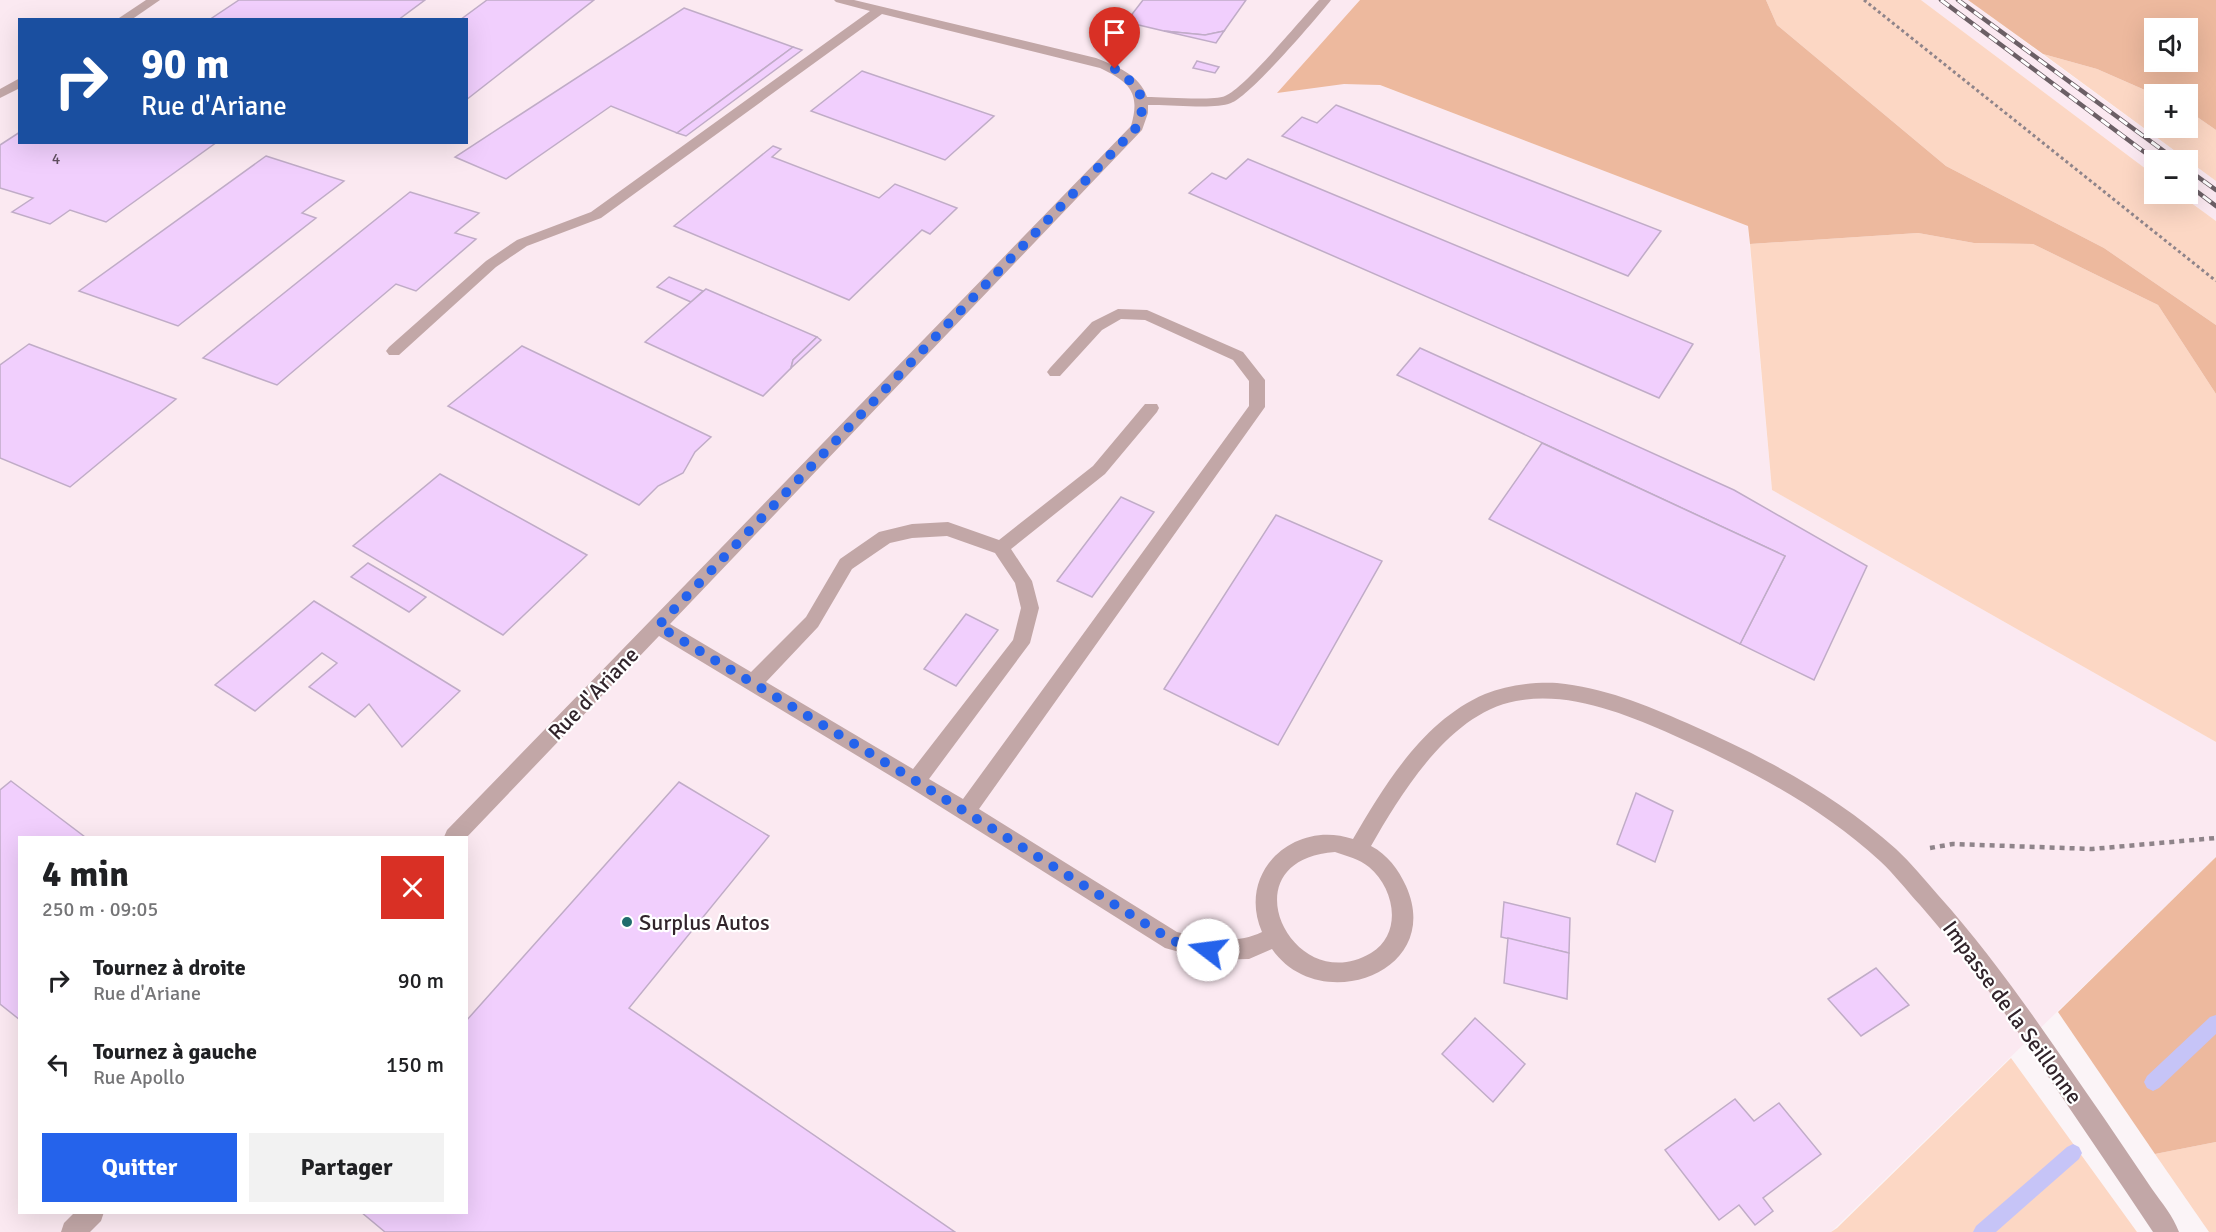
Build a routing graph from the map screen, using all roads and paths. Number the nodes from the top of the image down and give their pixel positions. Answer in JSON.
{"nodes":[{"id":1,"x":154,"y":0,"type":"edge"},
{"id":2,"x":840,"y":0,"type":"edge"},
{"id":3,"x":1325,"y":0,"type":"edge"},
{"id":4,"x":1864,"y":0,"type":"edge"},
{"id":5,"x":879,"y":10,"type":"junction"},
{"id":6,"x":125,"y":18,"type":"edge"},
{"id":7,"x":18,"y":83,"type":"edge"},
{"id":8,"x":0,"y":94,"type":"edge"},
{"id":9,"x":1143,"y":101,"type":"junction"},
{"id":10,"x":2216,"y":281,"type":"edge"},
{"id":11,"x":394,"y":351,"type":"dead end"},
{"id":12,"x":1055,"y":372,"type":"dead end"},
{"id":13,"x":1151,"y":408,"type":"dead end"},
{"id":14,"x":1001,"y":548,"type":"junction"},
{"id":15,"x":658,"y":626,"type":"junction"},
{"id":16,"x":753,"y":683,"type":"junction"},
{"id":17,"x":916,"y":781,"type":"junction"},
{"id":18,"x":965,"y":812,"type":"junction"},
{"id":19,"x":455,"y":836,"type":"edge"},
{"id":20,"x":2216,"y":838,"type":"edge"},
{"id":21,"x":1358,"y":849,"type":"junction"},
{"id":22,"x":1888,"y":855,"type":"junction"},
{"id":23,"x":1275,"y":937,"type":"junction"},
{"id":24,"x":90,"y":1214,"type":"edge"},
{"id":25,"x":73,"y":1232,"type":"edge"},
{"id":26,"x":2166,"y":1232,"type":"edge"}],
"edges":[{"from":1,"to":6,"type":"street"},
{"from":2,"to":5,"type":"street"},
{"from":3,"to":9,"type":"street"},
{"from":4,"to":10,"type":"path"},
{"from":5,"to":9,"type":"street"},
{"from":5,"to":11,"type":"street"},
{"from":7,"to":8,"type":"street"},
{"from":9,"to":15,"type":"street","name":"Rue d'Ariane"},
{"from":12,"to":18,"type":"street"},
{"from":13,"to":14,"type":"street"},
{"from":14,"to":16,"type":"street"},
{"from":14,"to":17,"type":"street"},
{"from":15,"to":16,"type":"street"},
{"from":15,"to":19,"type":"street","name":"Rue d'Ariane"},
{"from":16,"to":17,"type":"street"},
{"from":17,"to":18,"type":"street"},
{"from":18,"to":23,"type":"street"},
{"from":20,"to":22,"type":"path"},
{"from":21,"to":22,"type":"street","name":"Impasse de la Seillonne"},
{"from":21,"to":23,"type":"street"},
{"from":21,"to":23,"type":"street"},
{"from":22,"to":26,"type":"street","name":"Impasse de la Seillonne"},
{"from":24,"to":25,"type":"street"}]}
